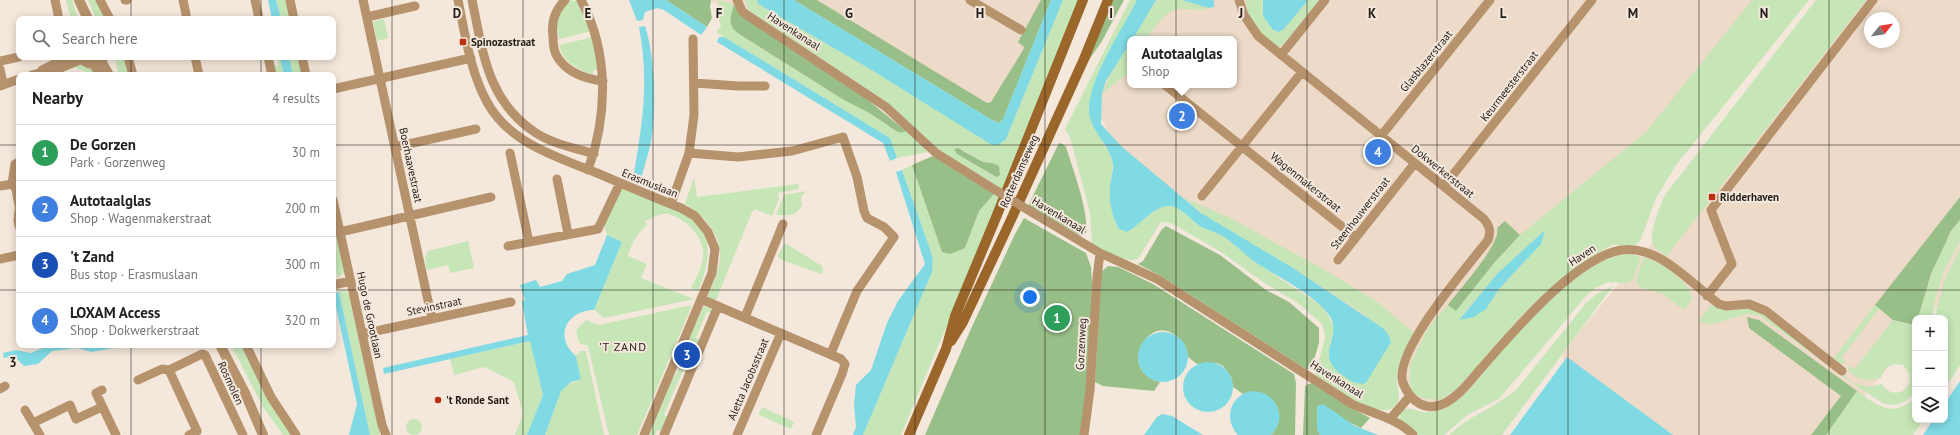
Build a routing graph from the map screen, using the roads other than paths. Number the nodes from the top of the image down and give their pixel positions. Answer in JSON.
{"nodes":[{"id":1,"x":55,"y":0,"type":"edge"},
{"id":2,"x":76,"y":0,"type":"edge"},
{"id":3,"x":80,"y":0,"type":"edge"},
{"id":4,"x":100,"y":0,"type":"edge"},
{"id":5,"x":183,"y":0,"type":"edge"},
{"id":6,"x":255,"y":0,"type":"edge"},
{"id":7,"x":290,"y":0,"type":"edge"},
{"id":8,"x":363,"y":0,"type":"edge"},
{"id":9,"x":458,"y":0,"type":"edge"},
{"id":10,"x":472,"y":0,"type":"edge"},
{"id":11,"x":565,"y":0,"type":"edge"},
{"id":12,"x":581,"y":0,"type":"edge"},
{"id":13,"x":737,"y":0,"type":"edge"},
{"id":14,"x":970,"y":0,"type":"edge"},
{"id":15,"x":1082,"y":0,"type":"edge"},
{"id":16,"x":1108,"y":0,"type":"edge"},
{"id":17,"x":1239,"y":0,"type":"edge"},
{"id":18,"x":1325,"y":0,"type":"edge"},
{"id":19,"x":1490,"y":0,"type":"edge"},
{"id":20,"x":1592,"y":0,"type":"edge"},
{"id":21,"x":1873,"y":0,"type":"edge"},
{"id":22,"x":416,"y":6,"type":"dead end"},
{"id":23,"x":58,"y":16,"type":"edge"},
{"id":24,"x":80,"y":16,"type":"edge"},
{"id":25,"x":87,"y":16,"type":"edge"},
{"id":26,"x":108,"y":16,"type":"edge"},
{"id":27,"x":186,"y":16,"type":"edge"},
{"id":28,"x":258,"y":16,"type":"edge"},
{"id":29,"x":293,"y":16,"type":"edge"},
{"id":30,"x":367,"y":17,"type":"junction"},
{"id":31,"x":1021,"y":30,"type":"dead end"},
{"id":32,"x":693,"y":38,"type":"dead end"},
{"id":33,"x":1281,"y":56,"type":"junction"},
{"id":34,"x":16,"y":58,"type":"edge"},
{"id":35,"x":471,"y":58,"type":"junction"},
{"id":36,"x":62,"y":60,"type":"edge"},
{"id":37,"x":77,"y":60,"type":"edge"},
{"id":38,"x":84,"y":60,"type":"edge"},
{"id":39,"x":100,"y":60,"type":"edge"},
{"id":40,"x":129,"y":60,"type":"edge"},
{"id":41,"x":196,"y":60,"type":"edge"},
{"id":42,"x":269,"y":60,"type":"edge"},
{"id":43,"x":303,"y":60,"type":"edge"},
{"id":44,"x":0,"y":61,"type":"edge"},
{"id":45,"x":0,"y":69,"type":"edge"},
{"id":46,"x":40,"y":72,"type":"edge"},
{"id":47,"x":46,"y":72,"type":"edge"},
{"id":48,"x":100,"y":72,"type":"edge"},
{"id":49,"x":107,"y":72,"type":"edge"},
{"id":50,"x":132,"y":72,"type":"edge"},
{"id":51,"x":198,"y":72,"type":"edge"},
{"id":52,"x":271,"y":72,"type":"edge"},
{"id":53,"x":305,"y":72,"type":"edge"},
{"id":54,"x":1302,"y":72,"type":"junction"},
{"id":55,"x":380,"y":78,"type":"junction"},
{"id":56,"x":16,"y":80,"type":"edge"},
{"id":57,"x":603,"y":81,"type":"junction"},
{"id":58,"x":694,"y":83,"type":"junction"},
{"id":59,"x":2,"y":85,"type":"edge"},
{"id":60,"x":765,"y":86,"type":"dead end"},
{"id":61,"x":336,"y":88,"type":"edge"},
{"id":62,"x":1169,"y":88,"type":"edge"},
{"id":63,"x":476,"y":129,"type":"dead end"},
{"id":64,"x":1381,"y":136,"type":"junction"},
{"id":65,"x":1242,"y":146,"type":"junction"},
{"id":66,"x":395,"y":147,"type":"junction"},
{"id":67,"x":510,"y":153,"type":"dead end"},
{"id":68,"x":689,"y":153,"type":"junction"},
{"id":69,"x":594,"y":154,"type":"junction"},
{"id":70,"x":1415,"y":163,"type":"junction"},
{"id":71,"x":16,"y":164,"type":"edge"},
{"id":72,"x":588,"y":170,"type":"junction"},
{"id":73,"x":558,"y":179,"type":"dead end"},
{"id":74,"x":620,"y":183,"type":"junction"},
{"id":75,"x":12,"y":184,"type":"junction"},
{"id":76,"x":0,"y":186,"type":"edge"},
{"id":77,"x":1444,"y":186,"type":"junction"},
{"id":78,"x":16,"y":189,"type":"edge"},
{"id":79,"x":1202,"y":196,"type":"dead end"},
{"id":80,"x":491,"y":197,"type":"dead end"},
{"id":81,"x":671,"y":204,"type":"junction"},
{"id":82,"x":336,"y":214,"type":"edge"},
{"id":83,"x":410,"y":216,"type":"junction"},
{"id":84,"x":783,"y":224,"type":"dead end"},
{"id":85,"x":340,"y":232,"type":"junction"},
{"id":86,"x":568,"y":234,"type":"junction"},
{"id":87,"x":1355,"y":237,"type":"junction"},
{"id":88,"x":529,"y":242,"type":"junction"},
{"id":89,"x":508,"y":246,"type":"dead end"},
{"id":90,"x":1100,"y":253,"type":"junction"},
{"id":91,"x":16,"y":255,"type":"edge"},
{"id":92,"x":0,"y":258,"type":"edge"},
{"id":93,"x":1338,"y":260,"type":"dead end"},
{"id":94,"x":351,"y":282,"type":"junction"},
{"id":95,"x":336,"y":284,"type":"edge"},
{"id":96,"x":1707,"y":296,"type":"junction"},
{"id":97,"x":701,"y":299,"type":"junction"},
{"id":98,"x":511,"y":302,"type":"dead end"},
{"id":99,"x":718,"y":306,"type":"junction"},
{"id":100,"x":745,"y":318,"type":"junction"},
{"id":101,"x":432,"y":319,"type":"junction"},
{"id":102,"x":781,"y":333,"type":"junction"},
{"id":103,"x":362,"y":334,"type":"junction"},
{"id":104,"x":222,"y":348,"type":"edge"},
{"id":105,"x":247,"y":348,"type":"edge"},
{"id":106,"x":946,"y":349,"type":"junction"},
{"id":107,"x":831,"y":353,"type":"junction"},
{"id":108,"x":169,"y":370,"type":"junction"},
{"id":109,"x":1842,"y":371,"type":"dead end"},
{"id":110,"x":138,"y":380,"type":"dead end"},
{"id":111,"x":102,"y":390,"type":"dead end"},
{"id":112,"x":245,"y":393,"type":"junction"},
{"id":113,"x":1410,"y":396,"type":"junction"},
{"id":114,"x":102,"y":407,"type":"junction"},
{"id":115,"x":25,"y":410,"type":"dead end"},
{"id":116,"x":1390,"y":419,"type":"junction"},
{"id":117,"x":33,"y":423,"type":"junction"},
{"id":118,"x":40,"y":435,"type":"edge"},
{"id":119,"x":116,"y":435,"type":"edge"},
{"id":120,"x":188,"y":435,"type":"edge"},
{"id":121,"x":243,"y":435,"type":"edge"},
{"id":122,"x":263,"y":435,"type":"edge"},
{"id":123,"x":271,"y":435,"type":"edge"},
{"id":124,"x":296,"y":435,"type":"edge"},
{"id":125,"x":386,"y":435,"type":"edge"},
{"id":126,"x":644,"y":435,"type":"edge"},
{"id":127,"x":664,"y":435,"type":"edge"},
{"id":128,"x":737,"y":435,"type":"edge"},
{"id":129,"x":816,"y":435,"type":"edge"},
{"id":130,"x":909,"y":435,"type":"edge"},
{"id":131,"x":1084,"y":435,"type":"edge"},
{"id":132,"x":1413,"y":435,"type":"edge"}],
"edges":[{"from":1,"to":23,"type":"street"},
{"from":2,"to":24,"type":"street"},
{"from":3,"to":25,"type":"street"},
{"from":4,"to":26,"type":"street"},
{"from":5,"to":27,"type":"street"},
{"from":6,"to":28,"type":"street"},
{"from":7,"to":29,"type":"street"},
{"from":8,"to":30,"type":"street","name":"Boerhaavestraat"},
{"from":9,"to":35,"type":"street","name":"Erasmuslaan"},
{"from":10,"to":69,"type":"street"},
{"from":11,"to":57,"type":"street"},
{"from":12,"to":57,"type":"street"},
{"from":13,"to":90,"type":"street","name":"Havenkanaal","bridge":true},
{"from":14,"to":31,"type":"street"},
{"from":15,"to":106,"type":"main road","name":"Rotterdamseweg"},
{"from":16,"to":106,"type":"main road","name":"Rotterdamseweg"},
{"from":17,"to":33,"type":"street","name":"Dokwerkerstraat"},
{"from":18,"to":33,"type":"street"},
{"from":19,"to":64,"type":"street","name":"Glasblazerstraat"},
{"from":20,"to":77,"type":"street","name":"Keurmeesterstraat"},
{"from":21,"to":96,"type":"street"},
{"from":22,"to":30,"type":"street"},
{"from":30,"to":55,"type":"street","name":"Boerhaavestraat"},
{"from":32,"to":58,"type":"street"},
{"from":33,"to":54,"type":"street","name":"Dokwerkerstraat"},
{"from":34,"to":44,"type":"street"},
{"from":35,"to":55,"type":"street"},
{"from":35,"to":72,"type":"street","name":"Erasmuslaan"},
{"from":36,"to":46,"type":"street"},
{"from":37,"to":47,"type":"street"},
{"from":38,"to":39,"type":"street"},
{"from":39,"to":48,"type":"street"},
{"from":39,"to":49,"type":"street"},
{"from":40,"to":50,"type":"street"},
{"from":41,"to":51,"type":"street"},
{"from":42,"to":52,"type":"street"},
{"from":43,"to":53,"type":"street"},
{"from":45,"to":59,"type":"street"},
{"from":54,"to":64,"type":"street","name":"Dokwerkerstraat"},
{"from":54,"to":65,"type":"street"},
{"from":55,"to":61,"type":"street"},
{"from":55,"to":66,"type":"street","name":"Boerhaavestraat"},
{"from":56,"to":59,"type":"street"},
{"from":57,"to":69,"type":"street"},
{"from":58,"to":60,"type":"street"},
{"from":58,"to":68,"type":"street"},
{"from":62,"to":65,"type":"street","name":"Wagenmakerstraat"},
{"from":63,"to":66,"type":"street"},
{"from":64,"to":70,"type":"street","name":"Dokwerkerstraat"},
{"from":65,"to":79,"type":"street"},
{"from":65,"to":87,"type":"street","name":"Wagenmakerstraat"},
{"from":66,"to":83,"type":"street","name":"Boerhaavestraat"},
{"from":67,"to":88,"type":"street"},
{"from":68,"to":81,"type":"street"},
{"from":68,"to":107,"type":"street"},
{"from":69,"to":72,"type":"street"},
{"from":70,"to":77,"type":"street","name":"Dokwerkerstraat"},
{"from":70,"to":87,"type":"street","name":"Steenhouwerstraat"},
{"from":71,"to":75,"type":"street"},
{"from":72,"to":74,"type":"street","name":"Erasmuslaan"},
{"from":73,"to":86,"type":"street"},
{"from":74,"to":81,"type":"street","name":"Erasmuslaan"},
{"from":74,"to":86,"type":"street"},
{"from":75,"to":76,"type":"street"},
{"from":75,"to":78,"type":"street"},
{"from":77,"to":113,"type":"street","name":"Dokwerkerstraat"},
{"from":80,"to":83,"type":"street"},
{"from":81,"to":97,"type":"street","name":"Erasmuslaan"},
{"from":82,"to":85,"type":"street","name":"Hugo de Grootlaan"},
{"from":83,"to":85,"type":"street"},
{"from":83,"to":101,"type":"street","name":"Boerhaavestraat"},
{"from":84,"to":100,"type":"street"},
{"from":85,"to":94,"type":"street","name":"Hugo de Grootlaan"},
{"from":86,"to":88,"type":"street"},
{"from":87,"to":93,"type":"street","name":"Steenhouwerstraat"},
{"from":88,"to":89,"type":"street"},
{"from":90,"to":116,"type":"street","name":"Havenkanaal"},
{"from":90,"to":131,"type":"street","name":"Gorzenweg"},
{"from":91,"to":92,"type":"street"},
{"from":94,"to":95,"type":"street"},
{"from":94,"to":103,"type":"street","name":"Hugo de Grootlaan"},
{"from":96,"to":109,"type":"street","name":"Haven"},
{"from":96,"to":113,"type":"street","name":"Haven"},
{"from":97,"to":99,"type":"street"},
{"from":97,"to":126,"type":"street","name":"Erasmuslaan"},
{"from":98,"to":101,"type":"street","name":"Stevinstraat"},
{"from":99,"to":100,"type":"street"},
{"from":99,"to":127,"type":"street"},
{"from":100,"to":102,"type":"street"},
{"from":101,"to":103,"type":"street","name":"Stevinstraat"},
{"from":102,"to":107,"type":"street"},
{"from":102,"to":128,"type":"street","name":"Aletta Jacobsstraat"},
{"from":103,"to":125,"type":"street","name":"Hugo de Grootlaan"},
{"from":104,"to":112,"type":"street"},
{"from":105,"to":124,"type":"street"},
{"from":106,"to":130,"type":"main road","name":"Rotterdamseweg"},
{"from":107,"to":129,"type":"street"},
{"from":108,"to":110,"type":"street","name":"Rosmolen"},
{"from":108,"to":120,"type":"street"},
{"from":108,"to":121,"type":"street","name":"Rosmolen"},
{"from":111,"to":114,"type":"street"},
{"from":112,"to":122,"type":"street"},
{"from":112,"to":123,"type":"street"},
{"from":113,"to":116,"type":"street"},
{"from":114,"to":117,"type":"street"},
{"from":114,"to":119,"type":"street"},
{"from":115,"to":117,"type":"street"},
{"from":116,"to":132,"type":"street"},
{"from":117,"to":118,"type":"street"}]}
